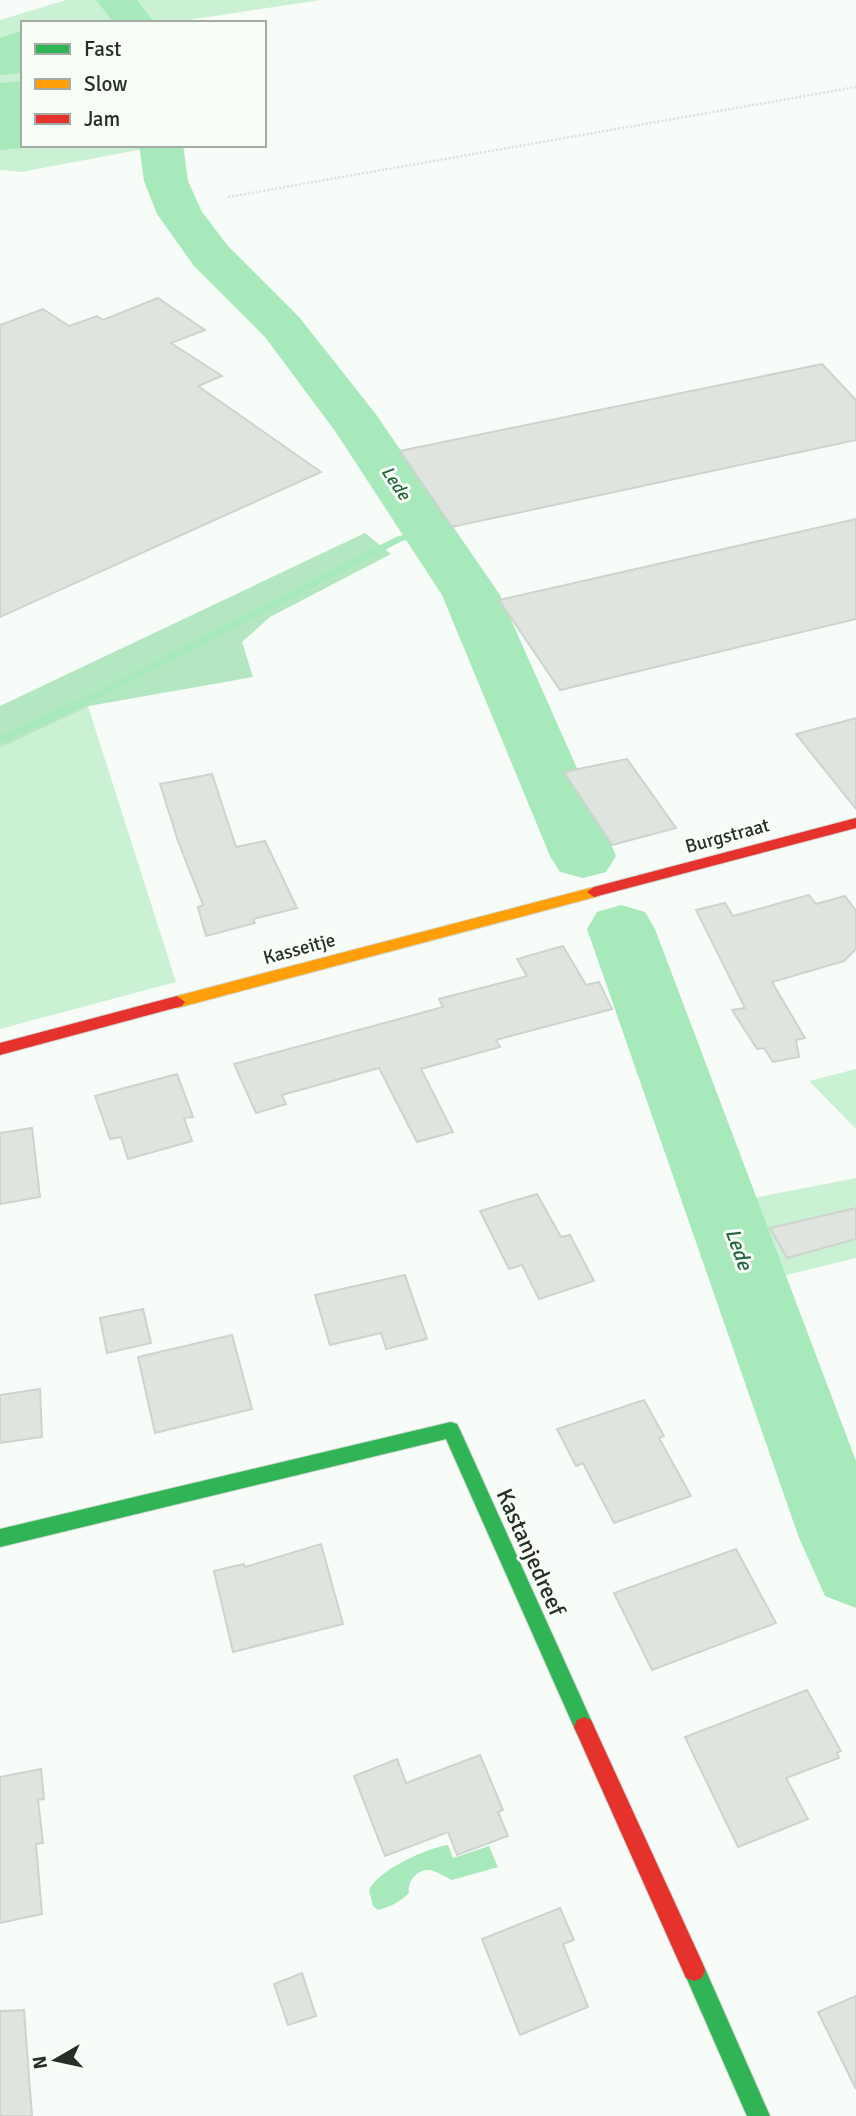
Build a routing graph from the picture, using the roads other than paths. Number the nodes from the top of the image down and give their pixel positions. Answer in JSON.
{"nodes":[{"id":1,"x":856,"y":823,"type":"edge"},
{"id":2,"x":608,"y":888,"type":"joint"},
{"id":3,"x":0,"y":1049,"type":"edge"},
{"id":4,"x":0,"y":1538,"type":"edge"},
{"id":5,"x":759,"y":2116,"type":"edge"}],
"edges":[{"from":1,"to":2,"type":"street","name":"Burgstraat"},
{"from":2,"to":3,"type":"street","name":"Kasseitje"},
{"from":4,"to":5,"type":"street","name":"Kastanjedreef"}]}
